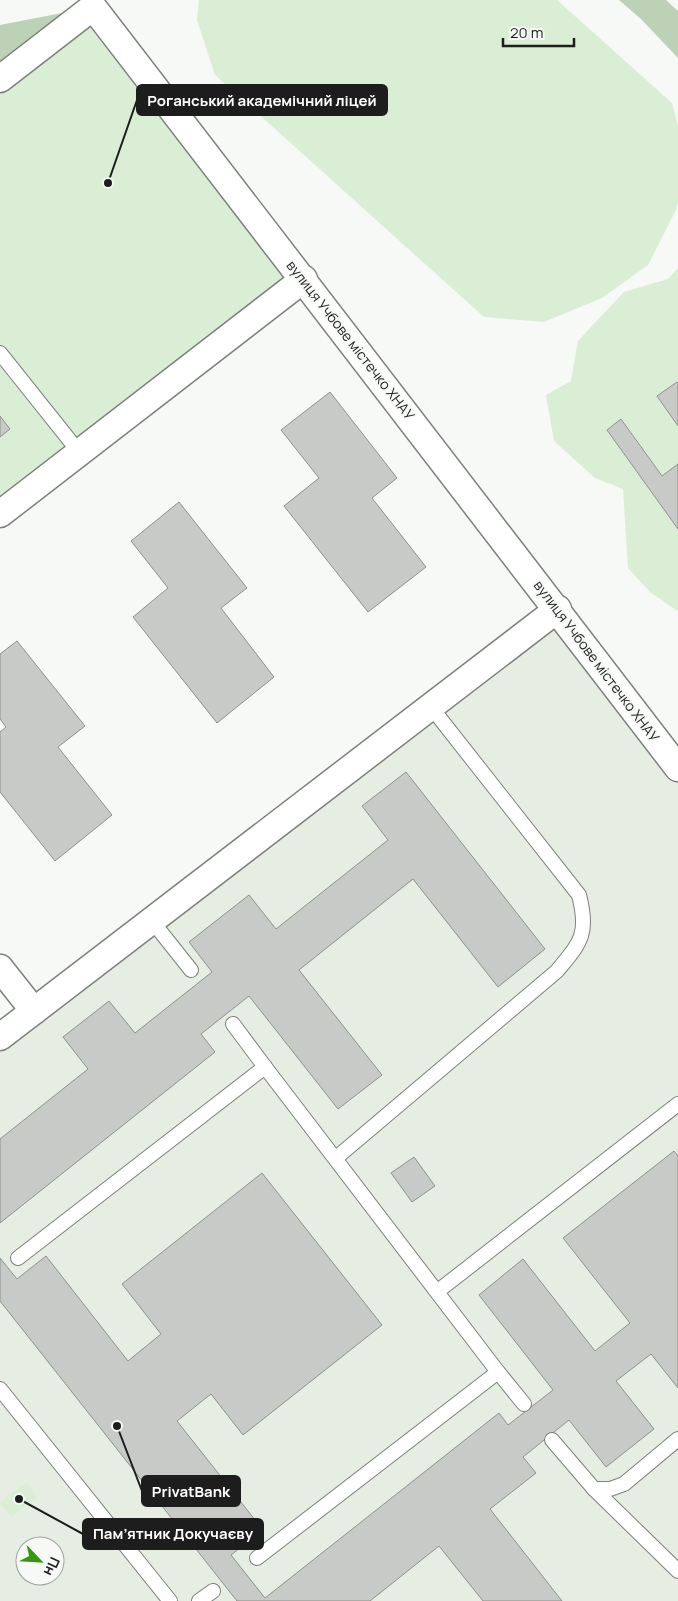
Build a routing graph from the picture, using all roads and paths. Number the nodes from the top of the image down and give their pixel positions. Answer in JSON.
{"nodes":[{"id":1,"x":93,"y":3,"type":"edge"},
{"id":2,"x":0,"y":79,"type":"edge"},
{"id":3,"x":304,"y":279,"type":"junction"},
{"id":4,"x":0,"y":353,"type":"edge"},
{"id":5,"x":79,"y":452,"type":"junction"},
{"id":6,"x":0,"y":514,"type":"edge"},
{"id":7,"x":558,"y":609,"type":"junction"},
{"id":8,"x":431,"y":707,"type":"junction"},
{"id":9,"x":678,"y":768,"type":"edge"},
{"id":10,"x":152,"y":921,"type":"junction"},
{"id":11,"x":0,"y":968,"type":"edge"},
{"id":12,"x":191,"y":970,"type":"dead end"},
{"id":13,"x":34,"y":1011,"type":"junction"},
{"id":14,"x":233,"y":1024,"type":"dead end"},
{"id":15,"x":0,"y":1037,"type":"edge"},
{"id":16,"x":265,"y":1067,"type":"junction"},
{"id":17,"x":678,"y":1104,"type":"edge"},
{"id":18,"x":336,"y":1158,"type":"junction"},
{"id":19,"x":18,"y":1258,"type":"dead end"},
{"id":20,"x":438,"y":1291,"type":"junction"},
{"id":21,"x":498,"y":1372,"type":"junction"},
{"id":22,"x":0,"y":1389,"type":"edge"},
{"id":23,"x":524,"y":1404,"type":"dead end"},
{"id":24,"x":678,"y":1439,"type":"edge"},
{"id":25,"x":552,"y":1440,"type":"dead end"},
{"id":26,"x":594,"y":1489,"type":"junction"},
{"id":27,"x":256,"y":1558,"type":"dead end"},
{"id":28,"x":678,"y":1571,"type":"edge"},
{"id":29,"x":214,"y":1591,"type":"dead end"},
{"id":30,"x":170,"y":1601,"type":"edge"},
{"id":31,"x":200,"y":1601,"type":"edge"}],
"edges":[{"from":1,"to":2,"type":"street","name":"вулиця Учбове містечко ХНАУ"},
{"from":1,"to":3,"type":"street","name":"вулиця Учбове містечко ХНАУ"},
{"from":3,"to":5,"type":"street"},
{"from":3,"to":7,"type":"street","name":"вулиця Учбове містечко ХНАУ"},
{"from":4,"to":5,"type":"lane"},
{"from":5,"to":6,"type":"street"},
{"from":7,"to":8,"type":"street"},
{"from":7,"to":9,"type":"street","name":"вулиця Учбове містечко ХНАУ"},
{"from":8,"to":10,"type":"street"},
{"from":8,"to":18,"type":"lane"},
{"from":10,"to":12,"type":"lane"},
{"from":10,"to":13,"type":"street"},
{"from":11,"to":13,"type":"street"},
{"from":13,"to":15,"type":"street"},
{"from":14,"to":16,"type":"lane"},
{"from":16,"to":18,"type":"lane"},
{"from":16,"to":19,"type":"lane"},
{"from":17,"to":20,"type":"lane"},
{"from":18,"to":20,"type":"lane"},
{"from":20,"to":21,"type":"lane"},
{"from":21,"to":23,"type":"lane"},
{"from":21,"to":27,"type":"lane"},
{"from":22,"to":30,"type":"lane"},
{"from":24,"to":26,"type":"lane"},
{"from":25,"to":26,"type":"lane"},
{"from":26,"to":28,"type":"lane"},
{"from":29,"to":31,"type":"lane"}]}
